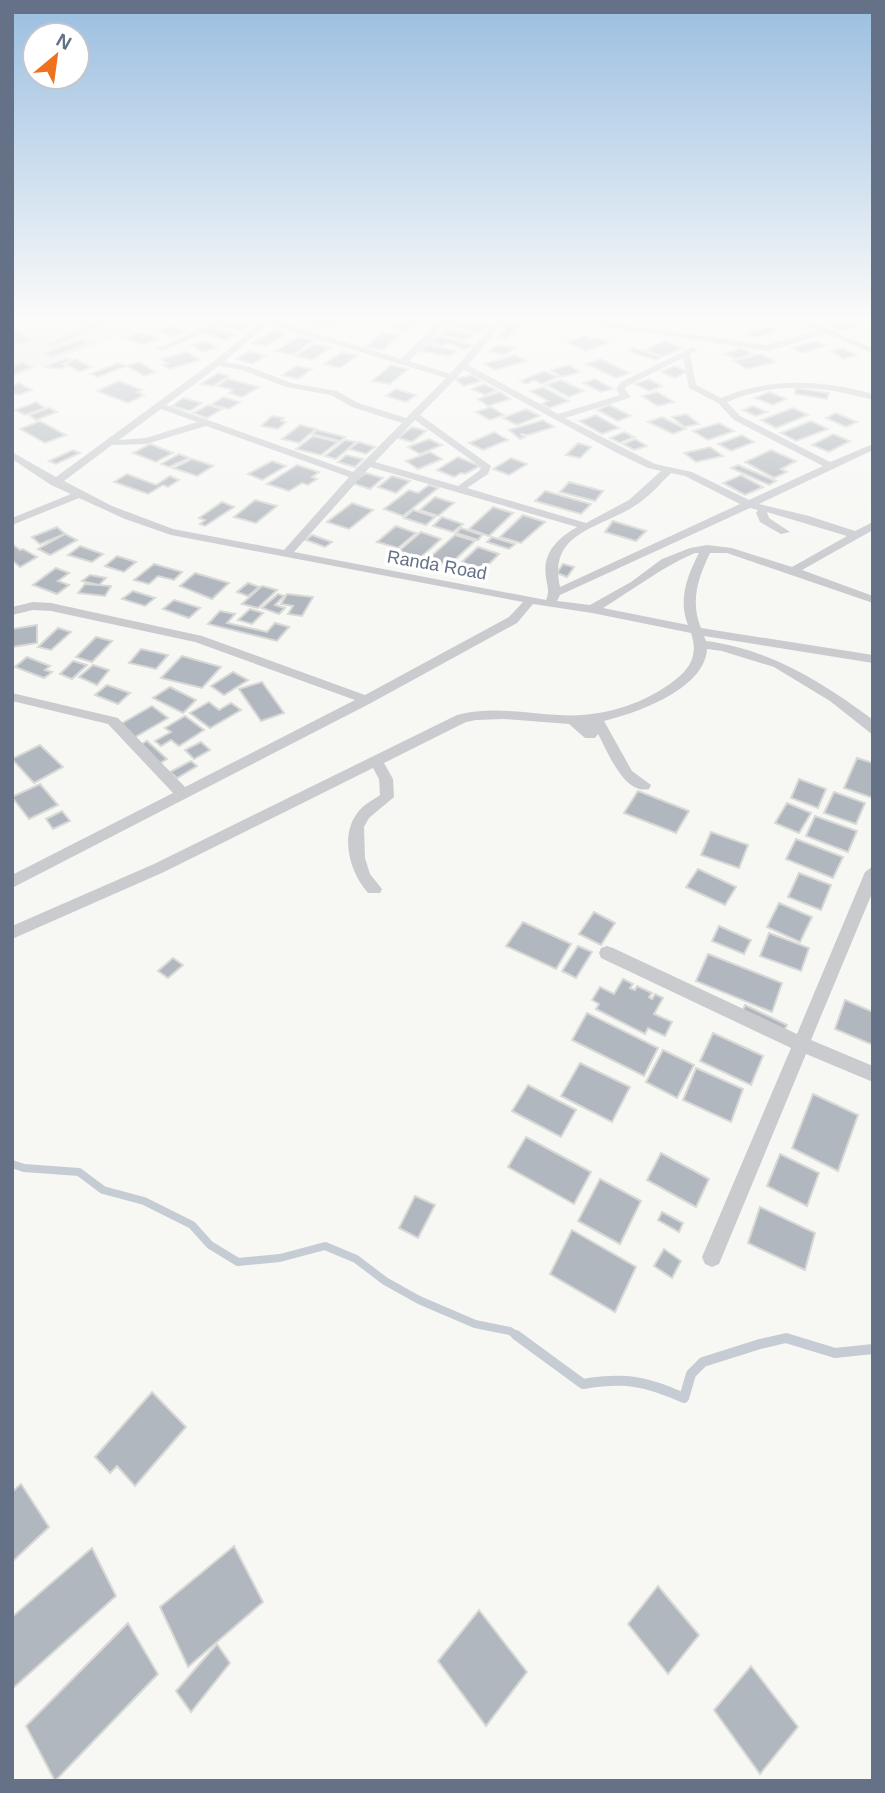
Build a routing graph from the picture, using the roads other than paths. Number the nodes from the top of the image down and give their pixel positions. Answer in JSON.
{"nodes":[{"id":1,"x":161,"y":403,"type":"edge"},
{"id":2,"x":351,"y":403,"type":"edge"},
{"id":3,"x":427,"y":403,"type":"edge"},
{"id":4,"x":531,"y":403,"type":"edge"},
{"id":5,"x":604,"y":403,"type":"edge"},
{"id":6,"x":723,"y":403,"type":"edge"},
{"id":7,"x":158,"y":405,"type":"junction"},
{"id":8,"x":557,"y":417,"type":"junction"},
{"id":9,"x":411,"y":419,"type":"junction"},
{"id":10,"x":205,"y":423,"type":"junction"},
{"id":11,"x":160,"y":428,"type":"dead end"},
{"id":12,"x":109,"y":442,"type":"junction"},
{"id":13,"x":150,"y":442,"type":"junction"},
{"id":14,"x":873,"y":447,"type":"edge"},
{"id":15,"x":12,"y":455,"type":"edge"},
{"id":16,"x":368,"y":463,"type":"junction"},
{"id":17,"x":832,"y":467,"type":"junction"},
{"id":18,"x":668,"y":470,"type":"junction"},
{"id":19,"x":355,"y":476,"type":"junction"},
{"id":20,"x":55,"y":483,"type":"junction"},
{"id":21,"x":458,"y":490,"type":"junction"},
{"id":22,"x":77,"y":495,"type":"junction"},
{"id":23,"x":748,"y":503,"type":"junction"},
{"id":24,"x":765,"y":508,"type":"junction"},
{"id":25,"x":12,"y":522,"type":"edge"},
{"id":26,"x":873,"y":525,"type":"edge"},
{"id":27,"x":586,"y":526,"type":"junction"},
{"id":28,"x":785,"y":531,"type":"dead end"},
{"id":29,"x":853,"y":534,"type":"junction"},
{"id":30,"x":707,"y":548,"type":"junction"},
{"id":31,"x":286,"y":555,"type":"junction"},
{"id":32,"x":793,"y":571,"type":"junction"},
{"id":33,"x":552,"y":598,"type":"junction"},
{"id":34,"x":531,"y":600,"type":"junction"},
{"id":35,"x":873,"y":600,"type":"edge"},
{"id":36,"x":593,"y":609,"type":"junction"},
{"id":37,"x":12,"y":611,"type":"edge"},
{"id":38,"x":699,"y":637,"type":"junction"},
{"id":39,"x":873,"y":659,"type":"edge"},
{"id":40,"x":366,"y":700,"type":"junction"},
{"id":41,"x":14,"y":701,"type":"edge"},
{"id":42,"x":572,"y":720,"type":"junction"},
{"id":43,"x":873,"y":731,"type":"edge"},
{"id":44,"x":375,"y":760,"type":"junction"},
{"id":45,"x":644,"y":785,"type":"dead end"},
{"id":46,"x":182,"y":793,"type":"junction"},
{"id":47,"x":873,"y":872,"type":"edge"},
{"id":48,"x":12,"y":882,"type":"edge"},
{"id":49,"x":374,"y":889,"type":"dead end"},
{"id":50,"x":12,"y":933,"type":"edge"},
{"id":51,"x":607,"y":953,"type":"dead end"},
{"id":52,"x":801,"y":1044,"type":"junction"},
{"id":53,"x":873,"y":1074,"type":"edge"},
{"id":54,"x":712,"y":1257,"type":"dead end"}],
"edges":[{"from":1,"to":7,"type":"street"},
{"from":2,"to":9,"type":"street"},
{"from":3,"to":9,"type":"street"},
{"from":4,"to":8,"type":"street"},
{"from":5,"to":8,"type":"street"},
{"from":6,"to":17,"type":"street"},
{"from":7,"to":10,"type":"street"},
{"from":7,"to":12,"type":"street"},
{"from":8,"to":18,"type":"street"},
{"from":9,"to":16,"type":"street"},
{"from":9,"to":21,"type":"street"},
{"from":10,"to":13,"type":"street"},
{"from":10,"to":19,"type":"street"},
{"from":11,"to":13,"type":"street"},
{"from":12,"to":13,"type":"street"},
{"from":12,"to":20,"type":"street"},
{"from":14,"to":17,"type":"street"},
{"from":15,"to":20,"type":"street","name":"Randa Road"},
{"from":16,"to":19,"type":"street"},
{"from":16,"to":21,"type":"street"},
{"from":17,"to":23,"type":"street"},
{"from":18,"to":23,"type":"street"},
{"from":18,"to":27,"type":"street"},
{"from":19,"to":31,"type":"street"},
{"from":20,"to":22,"type":"street","name":"Randa Road"},
{"from":21,"to":27,"type":"street"},
{"from":22,"to":25,"type":"street"},
{"from":22,"to":31,"type":"street","name":"Randa Road"},
{"from":23,"to":24,"type":"street"},
{"from":23,"to":33,"type":"street"},
{"from":24,"to":28,"type":"street"},
{"from":24,"to":29,"type":"street"},
{"from":26,"to":29,"type":"street"},
{"from":27,"to":33,"type":"street"},
{"from":29,"to":32,"type":"street"},
{"from":30,"to":32,"type":"street"},
{"from":30,"to":36,"type":"street"},
{"from":30,"to":38,"type":"street"},
{"from":31,"to":34,"type":"street","name":"Randa Road"},
{"from":32,"to":35,"type":"street"},
{"from":33,"to":34,"type":"street","name":"Randa Road"},
{"from":33,"to":36,"type":"street","name":"Randa Road"},
{"from":34,"to":40,"type":"street"},
{"from":36,"to":38,"type":"street","name":"Randa Road"},
{"from":37,"to":40,"type":"street"},
{"from":38,"to":39,"type":"street","name":"Randa Road"},
{"from":38,"to":42,"type":"street"},
{"from":38,"to":43,"type":"street"},
{"from":40,"to":46,"type":"street"},
{"from":41,"to":46,"type":"street"},
{"from":42,"to":44,"type":"street"},
{"from":42,"to":45,"type":"street"},
{"from":44,"to":49,"type":"street"},
{"from":44,"to":50,"type":"street"},
{"from":46,"to":48,"type":"street"},
{"from":47,"to":52,"type":"street"},
{"from":51,"to":52,"type":"street"},
{"from":52,"to":53,"type":"street"},
{"from":52,"to":54,"type":"street"}]}
